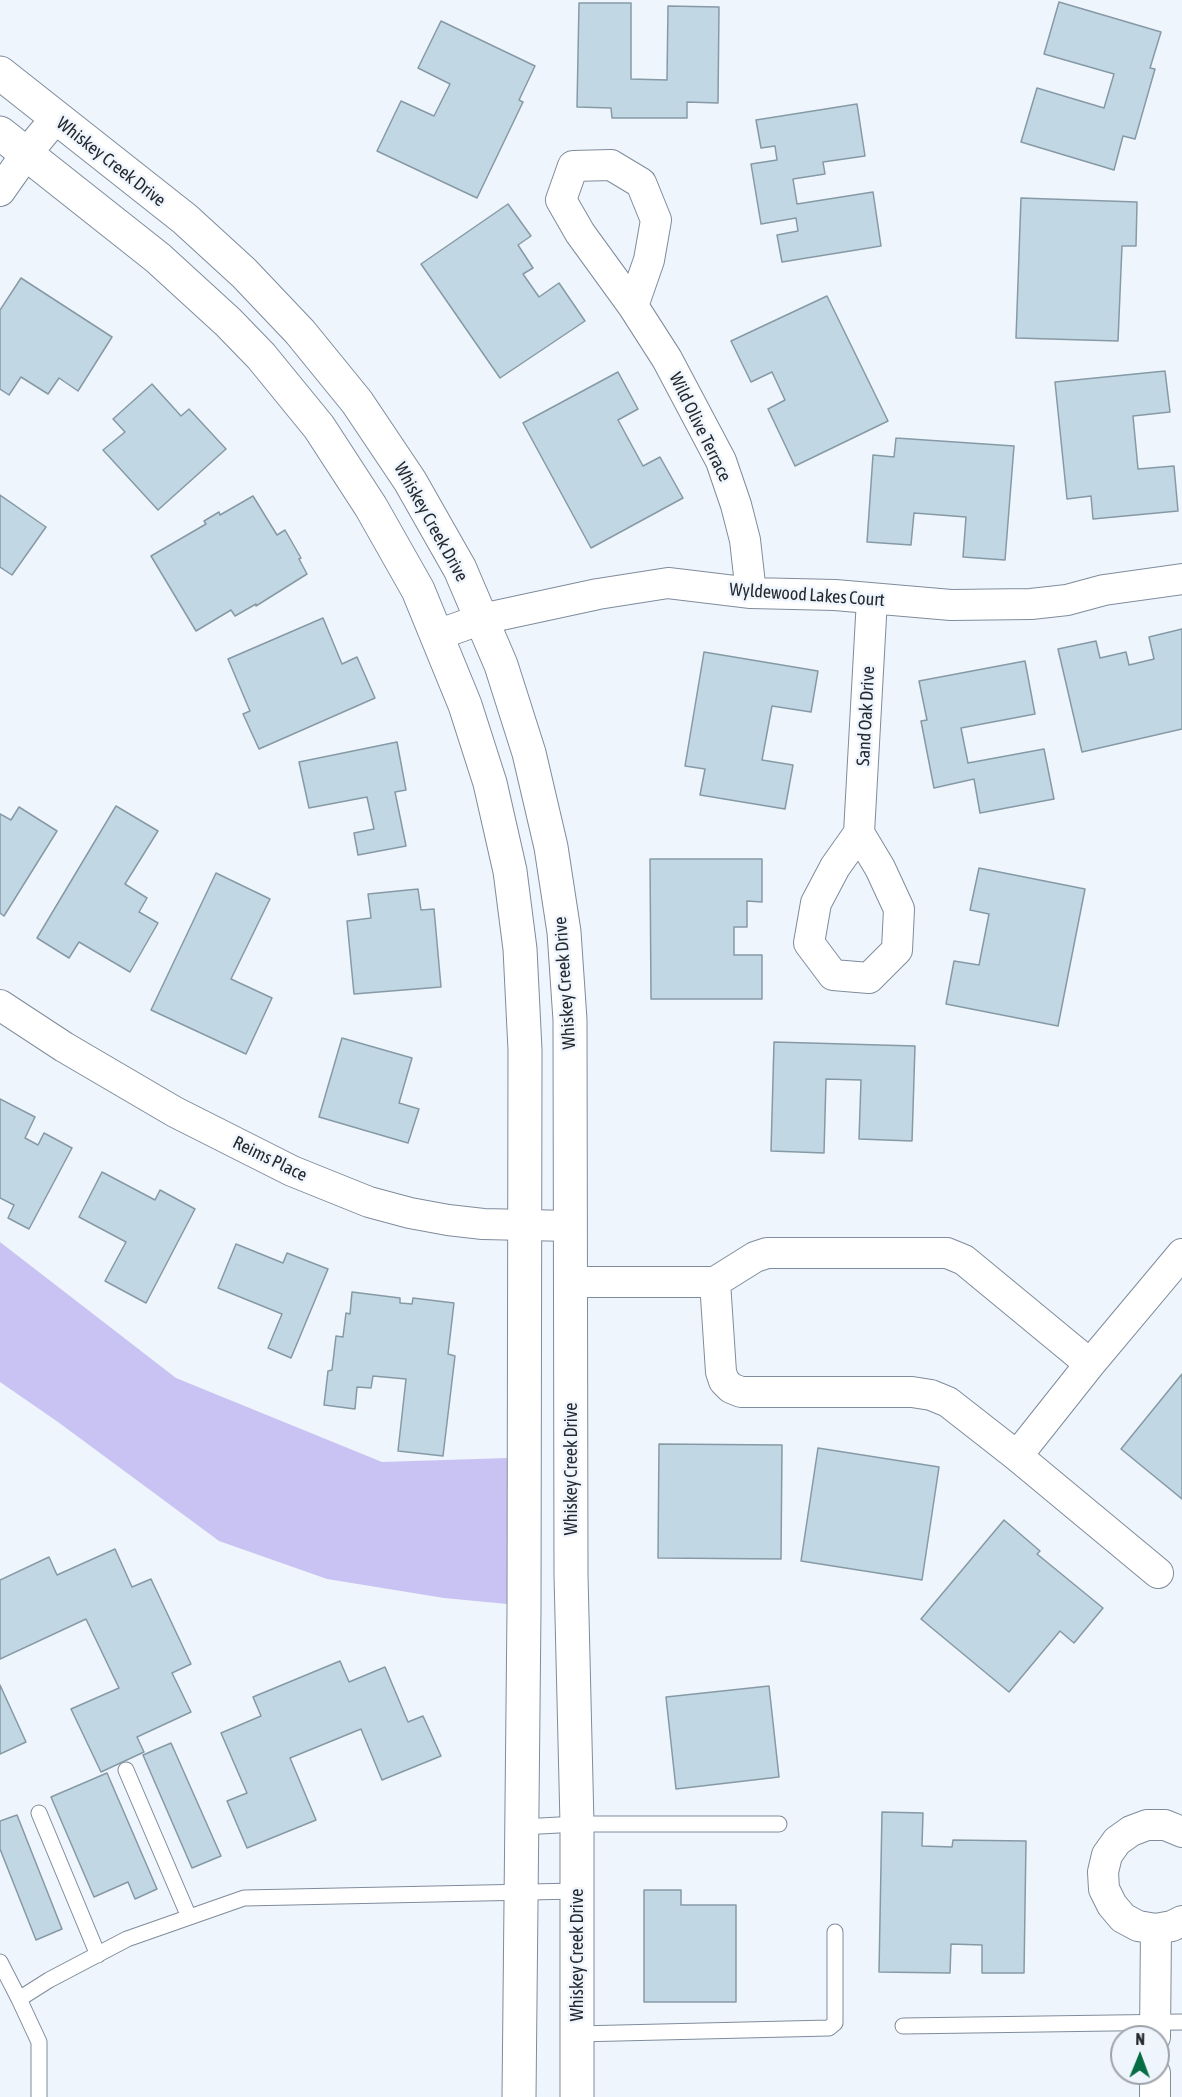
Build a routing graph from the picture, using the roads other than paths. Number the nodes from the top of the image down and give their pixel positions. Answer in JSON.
{"nodes":[{"id":1,"x":0,"y":73,"type":"edge"},
{"id":2,"x":56,"y":118,"type":"junction"},
{"id":3,"x":0,"y":133,"type":"edge"},
{"id":4,"x":26,"y":154,"type":"junction"},
{"id":5,"x":0,"y":191,"type":"edge"},
{"id":6,"x":633,"y":306,"type":"dead end"},
{"id":7,"x":1182,"y":579,"type":"edge"},
{"id":8,"x":751,"y":592,"type":"junction"},
{"id":9,"x":872,"y":599,"type":"junction"},
{"id":10,"x":482,"y":620,"type":"junction"},
{"id":11,"x":437,"y":635,"type":"junction"},
{"id":12,"x":859,"y":834,"type":"dead end"},
{"id":13,"x":0,"y":1005,"type":"edge"},
{"id":14,"x":524,"y":1225,"type":"junction"},
{"id":15,"x":570,"y":1226,"type":"junction"},
{"id":16,"x":1182,"y":1254,"type":"edge"},
{"id":17,"x":570,"y":1282,"type":"junction"},
{"id":18,"x":715,"y":1282,"type":"junction"},
{"id":19,"x":1090,"y":1364,"type":"junction"},
{"id":20,"x":1017,"y":1456,"type":"junction"},
{"id":21,"x":1158,"y":1573,"type":"dead end"},
{"id":22,"x":126,"y":1770,"type":"dead end"},
{"id":23,"x":39,"y":1813,"type":"dead end"},
{"id":24,"x":577,"y":1824,"type":"junction"},
{"id":25,"x":779,"y":1824,"type":"dead end"},
{"id":26,"x":522,"y":1827,"type":"junction"},
{"id":27,"x":1182,"y":1832,"type":"edge"},
{"id":28,"x":577,"y":1891,"type":"junction"},
{"id":29,"x":521,"y":1892,"type":"junction"},
{"id":30,"x":189,"y":1917,"type":"junction"},
{"id":31,"x":1169,"y":1925,"type":"edge"},
{"id":32,"x":835,"y":1932,"type":"dead end"},
{"id":33,"x":98,"y":1955,"type":"junction"},
{"id":34,"x":0,"y":1962,"type":"edge"},
{"id":35,"x":20,"y":1999,"type":"junction"},
{"id":36,"x":1164,"y":2025,"type":"edge"},
{"id":37,"x":903,"y":2026,"type":"dead end"},
{"id":38,"x":1110,"y":2027,"type":"edge"},
{"id":39,"x":577,"y":2034,"type":"junction"},
{"id":40,"x":39,"y":2097,"type":"edge"},
{"id":41,"x":519,"y":2097,"type":"edge"},
{"id":42,"x":577,"y":2097,"type":"edge"}],
"edges":[{"from":1,"to":2,"type":"street","name":"Whiskey Creek Drive"},
{"from":2,"to":4,"type":"street"},
{"from":2,"to":10,"type":"street","name":"Whiskey Creek Drive"},
{"from":3,"to":4,"type":"street"},
{"from":4,"to":5,"type":"street"},
{"from":4,"to":11,"type":"street"},
{"from":6,"to":8,"type":"street","name":"Wild Olive Terrace"},
{"from":7,"to":9,"type":"street","name":"Wyldewood Lakes Court"},
{"from":8,"to":9,"type":"street","name":"Wyldewood Lakes Court"},
{"from":8,"to":10,"type":"street","name":"Wyldewood Lakes Court"},
{"from":9,"to":12,"type":"street","name":"Sand Oak Drive"},
{"from":10,"to":11,"type":"street","name":"Wyldewood Lakes Court"},
{"from":10,"to":15,"type":"street","name":"Whiskey Creek Drive"},
{"from":11,"to":14,"type":"street"},
{"from":13,"to":14,"type":"street","name":"Reims Place"},
{"from":14,"to":15,"type":"street","name":"Reims Place"},
{"from":14,"to":26,"type":"street"},
{"from":15,"to":17,"type":"street","name":"Whiskey Creek Drive"},
{"from":16,"to":19,"type":"street"},
{"from":17,"to":18,"type":"street"},
{"from":17,"to":24,"type":"street","name":"Whiskey Creek Drive"},
{"from":18,"to":19,"type":"street"},
{"from":18,"to":20,"type":"street"},
{"from":19,"to":20,"type":"street"},
{"from":20,"to":21,"type":"street"},
{"from":22,"to":30,"type":"lane"},
{"from":23,"to":33,"type":"lane"},
{"from":24,"to":25,"type":"lane"},
{"from":24,"to":26,"type":"lane"},
{"from":24,"to":28,"type":"street","name":"Whiskey Creek Drive"},
{"from":26,"to":29,"type":"street"},
{"from":27,"to":31,"type":"street"},
{"from":28,"to":29,"type":"lane"},
{"from":28,"to":39,"type":"street","name":"Whiskey Creek Drive"},
{"from":29,"to":30,"type":"lane"},
{"from":29,"to":41,"type":"street"},
{"from":30,"to":33,"type":"lane"},
{"from":31,"to":36,"type":"street"},
{"from":32,"to":39,"type":"lane"},
{"from":33,"to":35,"type":"lane"},
{"from":34,"to":35,"type":"lane"},
{"from":35,"to":40,"type":"lane"},
{"from":37,"to":38,"type":"lane"},
{"from":39,"to":42,"type":"street","name":"Whiskey Creek Drive"}]}
